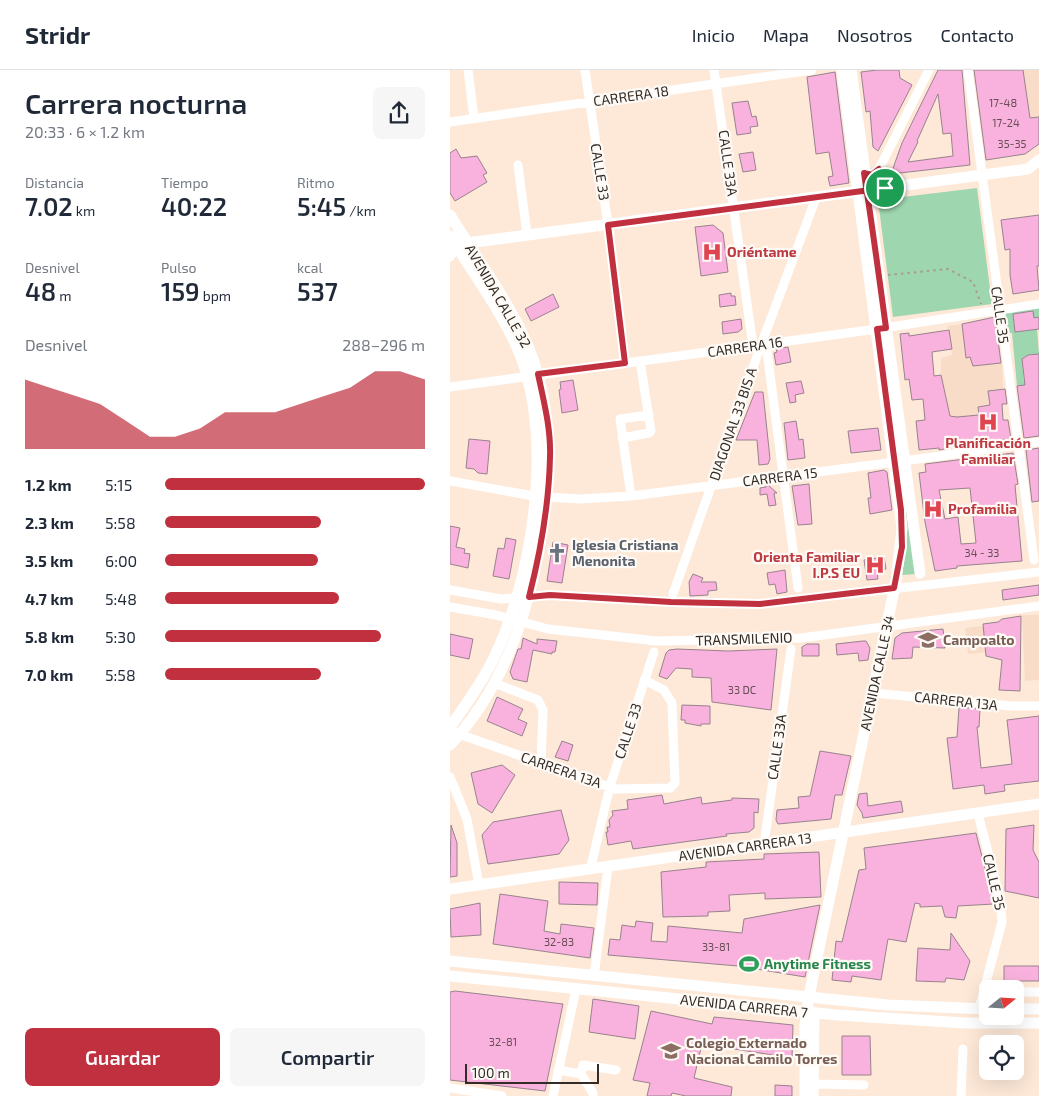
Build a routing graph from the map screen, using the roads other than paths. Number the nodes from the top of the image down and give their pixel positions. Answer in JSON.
{"nodes":[{"id":1,"x":468,"y":70,"type":"edge"},
{"id":2,"x":584,"y":70,"type":"edge"},
{"id":3,"x":714,"y":70,"type":"edge"},
{"id":4,"x":812,"y":70,"type":"edge"},
{"id":5,"x":842,"y":70,"type":"edge"},
{"id":6,"x":851,"y":70,"type":"edge"},
{"id":7,"x":928,"y":70,"type":"edge"},
{"id":8,"x":968,"y":70,"type":"edge"},
{"id":9,"x":716,"y":84,"type":"junction"},
{"id":10,"x":590,"y":102,"type":"junction"},
{"id":11,"x":474,"y":118,"type":"junction"},
{"id":12,"x":450,"y":122,"type":"edge"},
{"id":13,"x":1039,"y":160,"type":"edge"},
{"id":14,"x":518,"y":166,"type":"dead end"},
{"id":15,"x":1034,"y":168,"type":"edge"},
{"id":16,"x":879,"y":169,"type":"junction"},
{"id":17,"x":864,"y":173,"type":"junction"},
{"id":18,"x":982,"y":175,"type":"junction"},
{"id":19,"x":885,"y":188,"type":"junction"},
{"id":20,"x":863,"y":191,"type":"junction"},
{"id":21,"x":816,"y":198,"type":"junction"},
{"id":22,"x":734,"y":209,"type":"junction"},
{"id":23,"x":450,"y":215,"type":"edge"},
{"id":24,"x":608,"y":225,"type":"junction"},
{"id":25,"x":450,"y":236,"type":"edge"},
{"id":26,"x":526,"y":236,"type":"junction"},
{"id":27,"x":462,"y":245,"type":"junction"},
{"id":28,"x":450,"y":257,"type":"edge"},
{"id":29,"x":1039,"y":304,"type":"edge"},
{"id":30,"x":999,"y":309,"type":"junction"},
{"id":31,"x":881,"y":328,"type":"junction"},
{"id":32,"x":760,"y":345,"type":"junction"},
{"id":33,"x":640,"y":361,"type":"junction"},
{"id":34,"x":625,"y":363,"type":"junction"},
{"id":35,"x":532,"y":375,"type":"junction"},
{"id":36,"x":450,"y":387,"type":"edge"},
{"id":37,"x":649,"y":416,"type":"junction"},
{"id":38,"x":622,"y":438,"type":"junction"},
{"id":39,"x":1039,"y":442,"type":"edge"},
{"id":40,"x":1019,"y":445,"type":"junction"},
{"id":41,"x":900,"y":461,"type":"junction"},
{"id":42,"x":783,"y":476,"type":"junction"},
{"id":43,"x":450,"y":482,"type":"edge"},
{"id":44,"x":711,"y":486,"type":"junction"},
{"id":45,"x":631,"y":496,"type":"junction"},
{"id":46,"x":540,"y":497,"type":"junction"},
{"id":47,"x":1034,"y":560,"type":"dead end"},
{"id":48,"x":1039,"y":572,"type":"edge"},
{"id":49,"x":920,"y":573,"type":"dead end"},
{"id":50,"x":798,"y":588,"type":"dead end"},
{"id":51,"x":894,"y":588,"type":"junction"},
{"id":52,"x":450,"y":590,"type":"edge"},
{"id":53,"x":673,"y":594,"type":"dead end"},
{"id":54,"x":529,"y":597,"type":"junction"},
{"id":55,"x":516,"y":598,"type":"junction"},
{"id":56,"x":1039,"y":606,"type":"edge"},
{"id":57,"x":450,"y":607,"type":"edge"},
{"id":58,"x":509,"y":619,"type":"junction"},
{"id":59,"x":522,"y":622,"type":"junction"},
{"id":60,"x":886,"y":628,"type":"junction"},
{"id":61,"x":791,"y":649,"type":"dead end"},
{"id":62,"x":654,"y":652,"type":"dead end"},
{"id":63,"x":644,"y":680,"type":"junction"},
{"id":64,"x":494,"y":683,"type":"junction"},
{"id":65,"x":873,"y":693,"type":"junction"},
{"id":66,"x":1039,"y":706,"type":"edge"},
{"id":67,"x":450,"y":727,"type":"edge"},
{"id":68,"x":455,"y":733,"type":"edge"},
{"id":69,"x":450,"y":745,"type":"edge"},
{"id":70,"x":540,"y":763,"type":"junction"},
{"id":71,"x":450,"y":777,"type":"edge"},
{"id":72,"x":610,"y":786,"type":"junction"},
{"id":73,"x":1039,"y":804,"type":"edge"},
{"id":74,"x":978,"y":814,"type":"junction"},
{"id":75,"x":843,"y":833,"type":"junction"},
{"id":76,"x":764,"y":844,"type":"junction"},
{"id":77,"x":608,"y":867,"type":"junction"},
{"id":78,"x":590,"y":870,"type":"junction"},
{"id":79,"x":479,"y":885,"type":"junction"},
{"id":80,"x":450,"y":889,"type":"edge"},
{"id":81,"x":450,"y":962,"type":"edge"},
{"id":82,"x":454,"y":975,"type":"edge"},
{"id":83,"x":594,"y":976,"type":"junction"},
{"id":84,"x":989,"y":980,"type":"edge"},
{"id":85,"x":576,"y":988,"type":"junction"},
{"id":86,"x":1024,"y":992,"type":"edge"},
{"id":87,"x":1039,"y":992,"type":"edge"},
{"id":88,"x":809,"y":996,"type":"junction"},
{"id":89,"x":979,"y":1009,"type":"edge"},
{"id":90,"x":1024,"y":1009,"type":"edge"},
{"id":91,"x":1039,"y":1009,"type":"edge"},
{"id":92,"x":811,"y":1012,"type":"junction"},
{"id":93,"x":1039,"y":1024,"type":"edge"},
{"id":94,"x":963,"y":1049,"type":"dead end"},
{"id":95,"x":809,"y":1061,"type":"junction"},
{"id":96,"x":558,"y":1070,"type":"junction"},
{"id":97,"x":616,"y":1070,"type":"dead end"},
{"id":98,"x":581,"y":1074,"type":"junction"},
{"id":99,"x":814,"y":1084,"type":"junction"},
{"id":100,"x":864,"y":1085,"type":"dead end"},
{"id":101,"x":450,"y":1088,"type":"edge"},
{"id":102,"x":502,"y":1096,"type":"edge"},
{"id":103,"x":553,"y":1096,"type":"edge"},
{"id":104,"x":593,"y":1096,"type":"edge"},
{"id":105,"x":805,"y":1096,"type":"edge"},
{"id":106,"x":814,"y":1096,"type":"edge"},
{"id":107,"x":961,"y":1096,"type":"edge"}],
"edges":[{"from":1,"to":11,"type":"street"},
{"from":2,"to":10,"type":"street","name":"CALLE 33"},
{"from":3,"to":9,"type":"street","name":"CALLE 33A"},
{"from":4,"to":9,"type":"street","name":"CARRERA 18"},
{"from":5,"to":20,"type":"main road","name":"AVENIDA CALLE 34"},
{"from":6,"to":17,"type":"main road","name":"AVENIDA CALLE 34"},
{"from":7,"to":16,"type":"street"},
{"from":8,"to":18,"type":"street","name":"CALLE 35"},
{"from":9,"to":10,"type":"street","name":"CARRERA 18"},
{"from":9,"to":22,"type":"street","name":"CALLE 33A"},
{"from":10,"to":11,"type":"street","name":"CARRERA 18"},
{"from":10,"to":24,"type":"street","name":"CALLE 33"},
{"from":11,"to":12,"type":"street","name":"CARRERA 18"},
{"from":13,"to":15,"type":"main road"},
{"from":14,"to":26,"type":"street"},
{"from":15,"to":18,"type":"main road"},
{"from":16,"to":17,"type":"street"},
{"from":16,"to":19,"type":"street"},
{"from":17,"to":20,"type":"main road","name":"AVENIDA CALLE 34"},
{"from":18,"to":19,"type":"main road"},
{"from":18,"to":30,"type":"street","name":"CALLE 35"},
{"from":19,"to":20,"type":"main road"},
{"from":20,"to":21,"type":"main road"},
{"from":20,"to":31,"type":"main road","name":"AVENIDA CALLE 34"},
{"from":20,"to":31,"type":"main road","name":"AVENIDA CALLE 34"},
{"from":21,"to":22,"type":"main road"},
{"from":21,"to":32,"type":"street","name":"DIAGONAL 33 BIS A"},
{"from":22,"to":24,"type":"main road"},
{"from":22,"to":32,"type":"street","name":"CALLE 33A"},
{"from":23,"to":27,"type":"main road","name":"AVENIDA CALLE 32"},
{"from":24,"to":26,"type":"main road"},
{"from":24,"to":34,"type":"street","name":"CALLE 33"},
{"from":25,"to":27,"type":"main road","name":"AVENIDA CALLE 32"},
{"from":26,"to":27,"type":"main road"},
{"from":27,"to":28,"type":"street"},
{"from":27,"to":35,"type":"main road","name":"AVENIDA CALLE 32"},
{"from":29,"to":30,"type":"street","name":"CARRERA 16"},
{"from":30,"to":31,"type":"street","name":"CARRERA 16"},
{"from":30,"to":40,"type":"street","name":"CALLE 35"},
{"from":31,"to":32,"type":"street","name":"CARRERA 16"},
{"from":31,"to":41,"type":"main road","name":"AVENIDA CALLE 34"},
{"from":32,"to":33,"type":"street","name":"CARRERA 16"},
{"from":32,"to":42,"type":"street","name":"CALLE 33A"},
{"from":32,"to":44,"type":"street","name":"DIAGONAL 33 BIS A"},
{"from":33,"to":34,"type":"street","name":"CARRERA 16"},
{"from":33,"to":37,"type":"street"},
{"from":34,"to":35,"type":"street","name":"CARRERA 16"},
{"from":35,"to":36,"type":"street","name":"CARRERA 16"},
{"from":35,"to":46,"type":"main road","name":"AVENIDA CALLE 32"},
{"from":37,"to":38,"type":"street"},
{"from":37,"to":38,"type":"street"},
{"from":38,"to":45,"type":"street"},
{"from":39,"to":40,"type":"street","name":"CARRERA 15"},
{"from":40,"to":41,"type":"street","name":"CARRERA 15"},
{"from":40,"to":47,"type":"street","name":"CALLE 35"},
{"from":41,"to":42,"type":"street","name":"CARRERA 15"},
{"from":41,"to":49,"type":"main road","name":"AVENIDA CALLE 34"},
{"from":41,"to":51,"type":"main road","name":"AVENIDA CALLE 34"},
{"from":42,"to":44,"type":"street","name":"CARRERA 15"},
{"from":42,"to":50,"type":"street","name":"CALLE 33A"},
{"from":43,"to":46,"type":"street","name":"CARRERA 15"},
{"from":44,"to":45,"type":"street","name":"CARRERA 15"},
{"from":44,"to":53,"type":"street","name":"DIAGONAL 33 BIS A"},
{"from":45,"to":46,"type":"street","name":"CARRERA 15"},
{"from":46,"to":54,"type":"main road","name":"AVENIDA CALLE 32"},
{"from":46,"to":55,"type":"main road","name":"AVENIDA CALLE 32"},
{"from":48,"to":51,"type":"street"},
{"from":51,"to":54,"type":"street"},
{"from":51,"to":60,"type":"main road","name":"AVENIDA CALLE 34"},
{"from":52,"to":55,"type":"street"},
{"from":54,"to":55,"type":"street"},
{"from":54,"to":59,"type":"main road","name":"AVENIDA CALLE 32"},
{"from":55,"to":58,"type":"main road","name":"AVENIDA CALLE 32"},
{"from":56,"to":60,"type":"street","name":"TRANSMILENIO"},
{"from":57,"to":58,"type":"street","name":"TRANSMILENIO"},
{"from":58,"to":59,"type":"street","name":"TRANSMILENIO"},
{"from":58,"to":67,"type":"main road","name":"AVENIDA CALLE 32"},
{"from":59,"to":60,"type":"street","name":"TRANSMILENIO"},
{"from":59,"to":64,"type":"main road","name":"AVENIDA CALLE 32"},
{"from":60,"to":65,"type":"main road","name":"AVENIDA CALLE 34"},
{"from":61,"to":76,"type":"street","name":"CALLE 33A"},
{"from":62,"to":63,"type":"street","name":"CALLE 33"},
{"from":63,"to":72,"type":"street","name":"CALLE 33"},
{"from":63,"to":72,"type":"street","name":"CARRERA 13A"},
{"from":64,"to":68,"type":"main road","name":"AVENIDA CALLE 32"},
{"from":64,"to":70,"type":"street"},
{"from":65,"to":66,"type":"street","name":"CARRERA 13A"},
{"from":65,"to":75,"type":"main road","name":"AVENIDA CALLE 34"},
{"from":68,"to":69,"type":"main road","name":"AVENIDA CALLE 32"},
{"from":68,"to":70,"type":"street","name":"CARRERA 13A"},
{"from":70,"to":72,"type":"street","name":"CARRERA 13A"},
{"from":71,"to":79,"type":"street"},
{"from":72,"to":78,"type":"street","name":"CALLE 33"},
{"from":73,"to":74,"type":"main road","name":"AVENIDA CARRERA 13"},
{"from":74,"to":75,"type":"main road","name":"AVENIDA CARRERA 13"},
{"from":74,"to":84,"type":"street","name":"CALLE 35"},
{"from":75,"to":76,"type":"main road","name":"AVENIDA CARRERA 13"},
{"from":75,"to":88,"type":"main road","name":"AVENIDA CALLE 34"},
{"from":76,"to":77,"type":"main road","name":"AVENIDA CARRERA 13"},
{"from":77,"to":78,"type":"main road","name":"AVENIDA CARRERA 13"},
{"from":77,"to":83,"type":"street"},
{"from":78,"to":79,"type":"main road","name":"AVENIDA CARRERA 13"},
{"from":79,"to":80,"type":"main road","name":"AVENIDA CARRERA 13"},
{"from":81,"to":83,"type":"main road","name":"AVENIDA CARRERA 7"},
{"from":82,"to":85,"type":"main road","name":"AVENIDA CARRERA 7"},
{"from":83,"to":88,"type":"main road","name":"AVENIDA CARRERA 7"},
{"from":85,"to":92,"type":"main road","name":"AVENIDA CARRERA 7"},
{"from":85,"to":96,"type":"street"},
{"from":86,"to":87,"type":"street"},
{"from":88,"to":89,"type":"main road","name":"AVENIDA CARRERA 7"},
{"from":88,"to":92,"type":"main road","name":"AVENIDA CALLE 34"},
{"from":90,"to":91,"type":"main road"},
{"from":92,"to":93,"type":"main road","name":"AVENIDA CARRERA 7"},
{"from":92,"to":95,"type":"main road","name":"AVENIDA CALLE 34"},
{"from":94,"to":107,"type":"street"},
{"from":95,"to":99,"type":"street","name":"AVENIDA CALLE 34"},
{"from":95,"to":105,"type":"main road","name":"AVENIDA CALLE 34"},
{"from":96,"to":98,"type":"street"},
{"from":96,"to":103,"type":"street"},
{"from":97,"to":98,"type":"street"},
{"from":98,"to":104,"type":"street"},
{"from":99,"to":100,"type":"street"},
{"from":99,"to":106,"type":"street","name":"AVENIDA CALLE 34"},
{"from":101,"to":102,"type":"street"}]}
